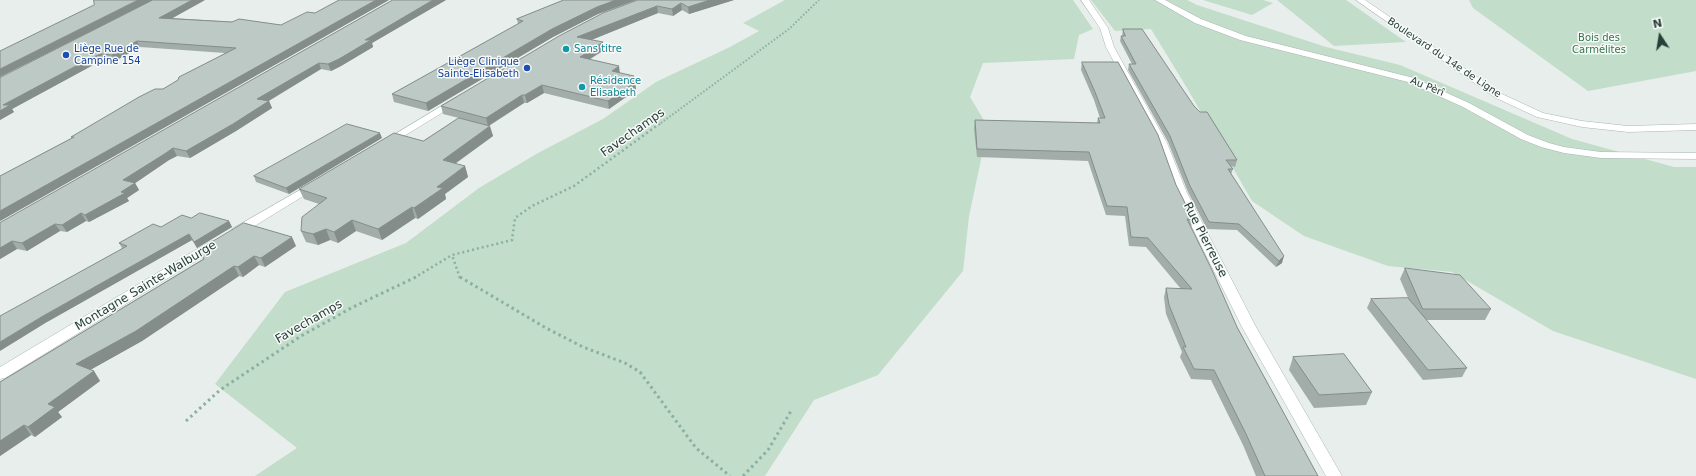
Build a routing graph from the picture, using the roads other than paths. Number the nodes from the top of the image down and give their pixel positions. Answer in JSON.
{"nodes":[{"id":1,"x":1085,"y":0,"type":"edge"},
{"id":2,"x":1159,"y":0,"type":"edge"},
{"id":3,"x":1360,"y":0,"type":"edge"},
{"id":4,"x":467,"y":94,"type":"edge"},
{"id":5,"x":1696,"y":127,"type":"edge"},
{"id":6,"x":374,"y":150,"type":"edge"},
{"id":7,"x":1696,"y":156,"type":"edge"},
{"id":8,"x":320,"y":181,"type":"edge"},
{"id":9,"x":0,"y":374,"type":"edge"},
{"id":10,"x":1334,"y":476,"type":"edge"}],
"edges":[{"from":1,"to":10,"type":"street","name":"Rue Pierreuse"},
{"from":2,"to":7,"type":"street","name":"Au Pèrî"},
{"from":3,"to":5,"type":"street","name":"Boulevard du 14e de Ligne"},
{"from":4,"to":6,"type":"street"},
{"from":8,"to":9,"type":"street","name":"Montagne Sainte-Walburge"}]}
